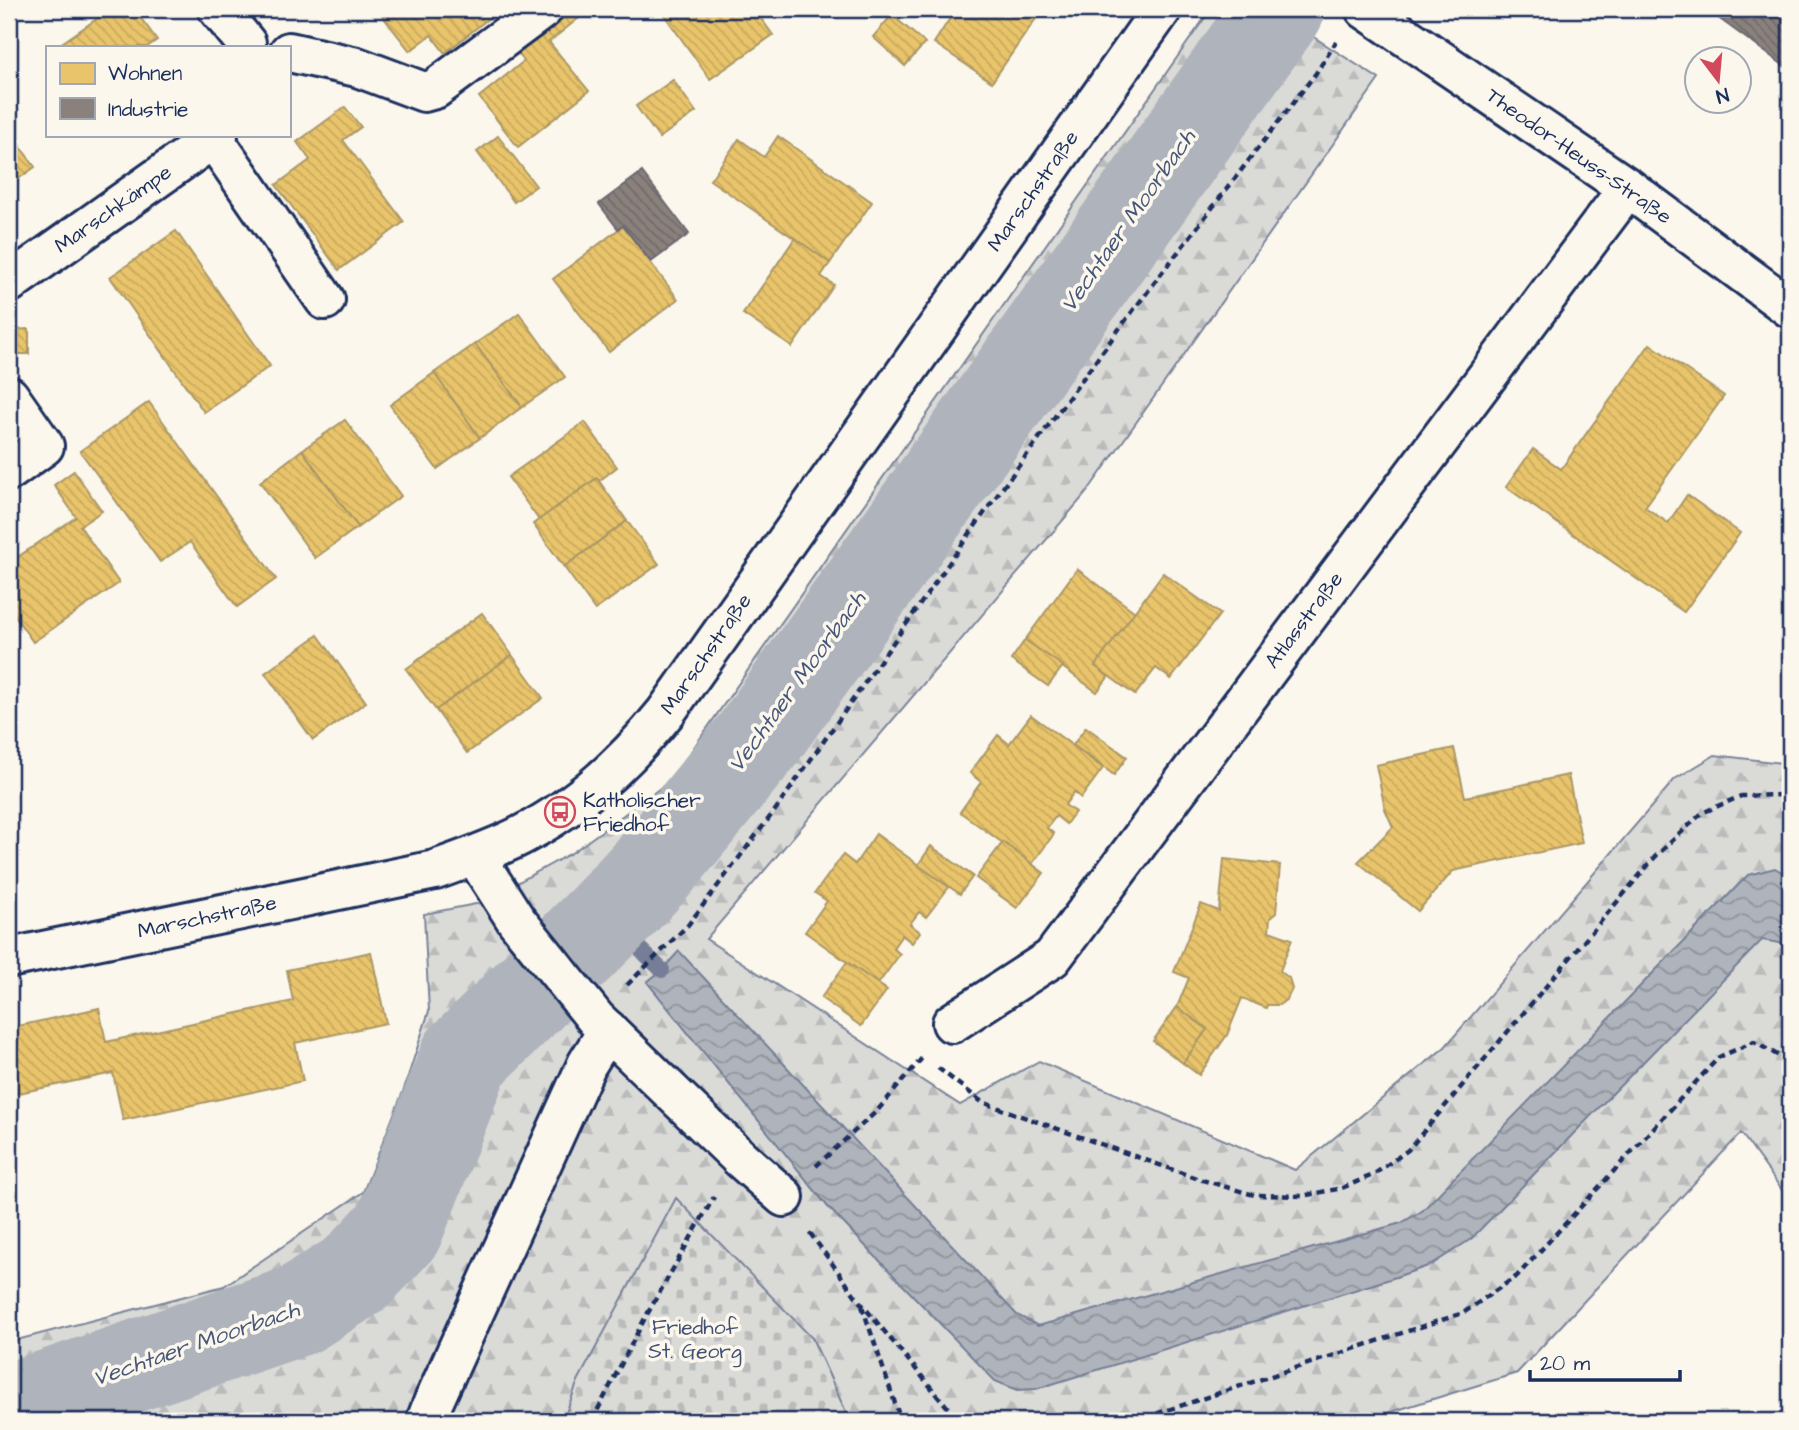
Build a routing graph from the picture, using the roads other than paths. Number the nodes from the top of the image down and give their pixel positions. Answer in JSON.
{"nodes":[{"id":1,"x":218,"y":9,"type":"edge"},
{"id":2,"x":543,"y":9,"type":"edge"},
{"id":3,"x":1162,"y":9,"type":"edge"},
{"id":4,"x":1365,"y":9,"type":"edge"},
{"id":5,"x":252,"y":46,"type":"edge"},
{"id":6,"x":290,"y":52,"type":"edge"},
{"id":7,"x":215,"y":136,"type":"edge"},
{"id":8,"x":1628,"y":188,"type":"junction"},
{"id":9,"x":9,"y":284,"type":"edge"},
{"id":10,"x":325,"y":300,"type":"dead end"},
{"id":11,"x":1790,"y":308,"type":"edge"},
{"id":12,"x":9,"y":396,"type":"edge"},
{"id":13,"x":9,"y":471,"type":"edge"},
{"id":14,"x":475,"y":856,"type":"junction"},
{"id":15,"x":9,"y":958,"type":"edge"},
{"id":16,"x":953,"y":1023,"type":"road end"},
{"id":17,"x":608,"y":1030,"type":"junction"},
{"id":18,"x":790,"y":1191,"type":"road end"},
{"id":19,"x":426,"y":1421,"type":"edge"}],
"edges":[{"from":1,"to":5,"type":"street"},
{"from":2,"to":6,"type":"street"},
{"from":3,"to":14,"type":"street","name":"Marschstraße"},
{"from":4,"to":8,"type":"street","name":"Theodor-Heuss-Straße"},
{"from":7,"to":9,"type":"street","name":"Marschkämpe"},
{"from":7,"to":10,"type":"street"},
{"from":8,"to":11,"type":"street","name":"Theodor-Heuss-Straße"},
{"from":8,"to":16,"type":"street","name":"Atlasstraße"},
{"from":12,"to":13,"type":"street"},
{"from":14,"to":15,"type":"street","name":"Marschstraße"},
{"from":14,"to":17,"type":"street"},
{"from":17,"to":18,"type":"street"},
{"from":17,"to":19,"type":"street"}]}
